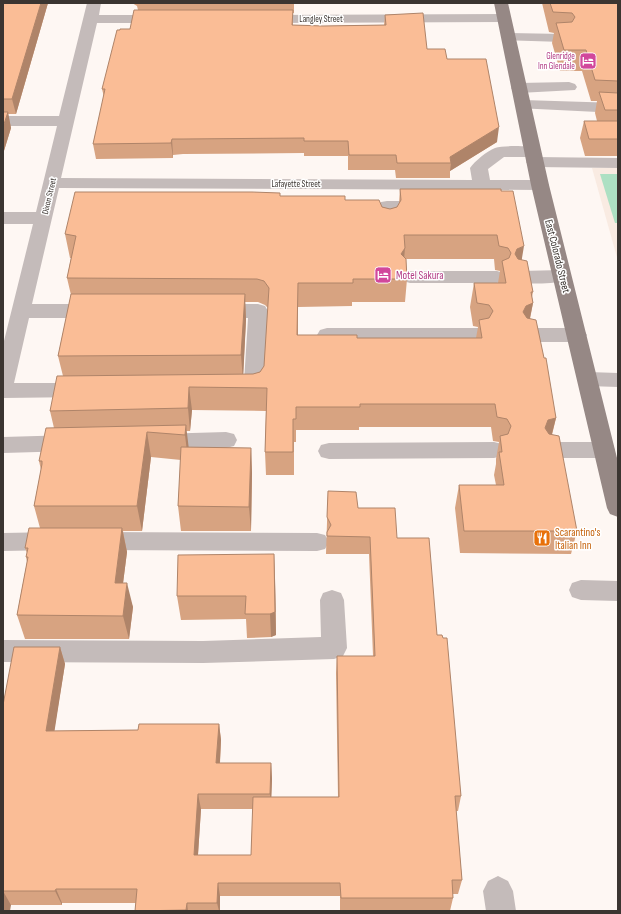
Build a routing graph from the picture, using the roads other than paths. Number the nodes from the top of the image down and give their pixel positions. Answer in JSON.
{"nodes":[{"id":1,"x":501,"y":3,"type":"edge"},
{"id":2,"x":92,"y":11,"type":"edge"},
{"id":3,"x":504,"y":18,"type":"junction"},
{"id":4,"x":176,"y":19,"type":"edge"},
{"id":5,"x":248,"y":19,"type":"edge"},
{"id":6,"x":508,"y":37,"type":"junction"},
{"id":7,"x":563,"y":38,"type":"edge"},
{"id":8,"x":569,"y":87,"type":"dead end"},
{"id":9,"x":519,"y":88,"type":"junction"},
{"id":10,"x":523,"y":105,"type":"junction"},
{"id":11,"x":618,"y":108,"type":"edge"},
{"id":12,"x":3,"y":121,"type":"edge"},
{"id":13,"x":67,"y":121,"type":"junction"},
{"id":14,"x":534,"y":157,"type":"junction"},
{"id":15,"x":618,"y":163,"type":"edge"},
{"id":16,"x":52,"y":183,"type":"junction"},
{"id":17,"x":385,"y":184,"type":"junction"},
{"id":18,"x":482,"y":185,"type":"junction"},
{"id":19,"x":540,"y":185,"type":"junction"},
{"id":20,"x":387,"y":206,"type":"junction"},
{"id":21,"x":441,"y":206,"type":"edge"},
{"id":22,"x":3,"y":218,"type":"edge"},
{"id":23,"x":42,"y":224,"type":"junction"},
{"id":24,"x":388,"y":225,"type":"edge"},
{"id":25,"x":3,"y":231,"type":"edge"},
{"id":26,"x":562,"y":276,"type":"junction"},
{"id":27,"x":410,"y":277,"type":"dead end"},
{"id":28,"x":497,"y":277,"type":"dead end"},
{"id":29,"x":521,"y":277,"type":"edge"},
{"id":30,"x":21,"y":311,"type":"junction"},
{"id":31,"x":119,"y":311,"type":"edge"},
{"id":32,"x":196,"y":311,"type":"edge"},
{"id":33,"x":325,"y":335,"type":"edge"},
{"id":34,"x":478,"y":335,"type":"edge"},
{"id":35,"x":530,"y":335,"type":"edge"},
{"id":36,"x":577,"y":335,"type":"junction"},
{"id":37,"x":588,"y":379,"type":"junction"},
{"id":38,"x":618,"y":380,"type":"edge"},
{"id":39,"x":3,"y":388,"type":"edge"},
{"id":40,"x":222,"y":389,"type":"edge"},
{"id":41,"x":105,"y":390,"type":"edge"},
{"id":42,"x":3,"y":391,"type":"edge"},
{"id":43,"x":226,"y":440,"type":"dead end"},
{"id":44,"x":141,"y":442,"type":"edge"},
{"id":45,"x":95,"y":443,"type":"edge"},
{"id":46,"x":3,"y":445,"type":"edge"},
{"id":47,"x":494,"y":450,"type":"dead end"},
{"id":48,"x":552,"y":450,"type":"edge"},
{"id":49,"x":329,"y":451,"type":"dead end"},
{"id":50,"x":609,"y":452,"type":"edge"},
{"id":51,"x":618,"y":508,"type":"edge"},
{"id":52,"x":3,"y":542,"type":"edge"},
{"id":53,"x":317,"y":542,"type":"dead end"},
{"id":54,"x":581,"y":590,"type":"dead end"},
{"id":55,"x":618,"y":591,"type":"edge"},
{"id":56,"x":332,"y":600,"type":"dead end"},
{"id":57,"x":3,"y":651,"type":"edge"}],
"edges":[{"from":1,"to":3,"type":"main road","name":"East Colorado Street"},
{"from":2,"to":4,"type":"street"},
{"from":2,"to":13,"type":"street","name":"Dixon Street"},
{"from":3,"to":5,"type":"street","name":"Langley Street"},
{"from":3,"to":6,"type":"main road","name":"East Colorado Street"},
{"from":6,"to":7,"type":"street"},
{"from":6,"to":9,"type":"main road","name":"East Colorado Street"},
{"from":8,"to":9,"type":"street"},
{"from":9,"to":10,"type":"main road","name":"East Colorado Street"},
{"from":10,"to":11,"type":"street"},
{"from":10,"to":14,"type":"main road","name":"East Colorado Street"},
{"from":12,"to":13,"type":"street"},
{"from":13,"to":16,"type":"street","name":"Dixon Street"},
{"from":14,"to":15,"type":"street"},
{"from":14,"to":18,"type":"street"},
{"from":14,"to":19,"type":"main road","name":"East Colorado Street"},
{"from":16,"to":17,"type":"street","name":"Lafayette Street"},
{"from":16,"to":23,"type":"street","name":"Dixon Street"},
{"from":17,"to":18,"type":"street","name":"Lafayette Street"},
{"from":17,"to":20,"type":"street"},
{"from":18,"to":19,"type":"street","name":"Lafayette Street"},
{"from":19,"to":26,"type":"main road","name":"East Colorado Street"},
{"from":20,"to":21,"type":"street"},
{"from":20,"to":24,"type":"street"},
{"from":22,"to":23,"type":"street"},
{"from":23,"to":25,"type":"street"},
{"from":23,"to":30,"type":"street","name":"Dixon Street"},
{"from":26,"to":29,"type":"street"},
{"from":26,"to":36,"type":"main road","name":"East Colorado Street"},
{"from":27,"to":28,"type":"street"},
{"from":30,"to":31,"type":"street"},
{"from":30,"to":39,"type":"street","name":"Dixon Street"},
{"from":32,"to":40,"type":"street"},
{"from":33,"to":34,"type":"street"},
{"from":35,"to":36,"type":"street"},
{"from":36,"to":37,"type":"main road","name":"East Colorado Street"},
{"from":37,"to":38,"type":"street"},
{"from":37,"to":50,"type":"main road","name":"East Colorado Street"},
{"from":41,"to":42,"type":"street"},
{"from":43,"to":44,"type":"street"},
{"from":45,"to":46,"type":"street"},
{"from":47,"to":49,"type":"street"},
{"from":48,"to":50,"type":"street"},
{"from":50,"to":51,"type":"main road","name":"East Colorado Street"},
{"from":52,"to":53,"type":"street"},
{"from":54,"to":55,"type":"street"},
{"from":56,"to":57,"type":"street"}]}
